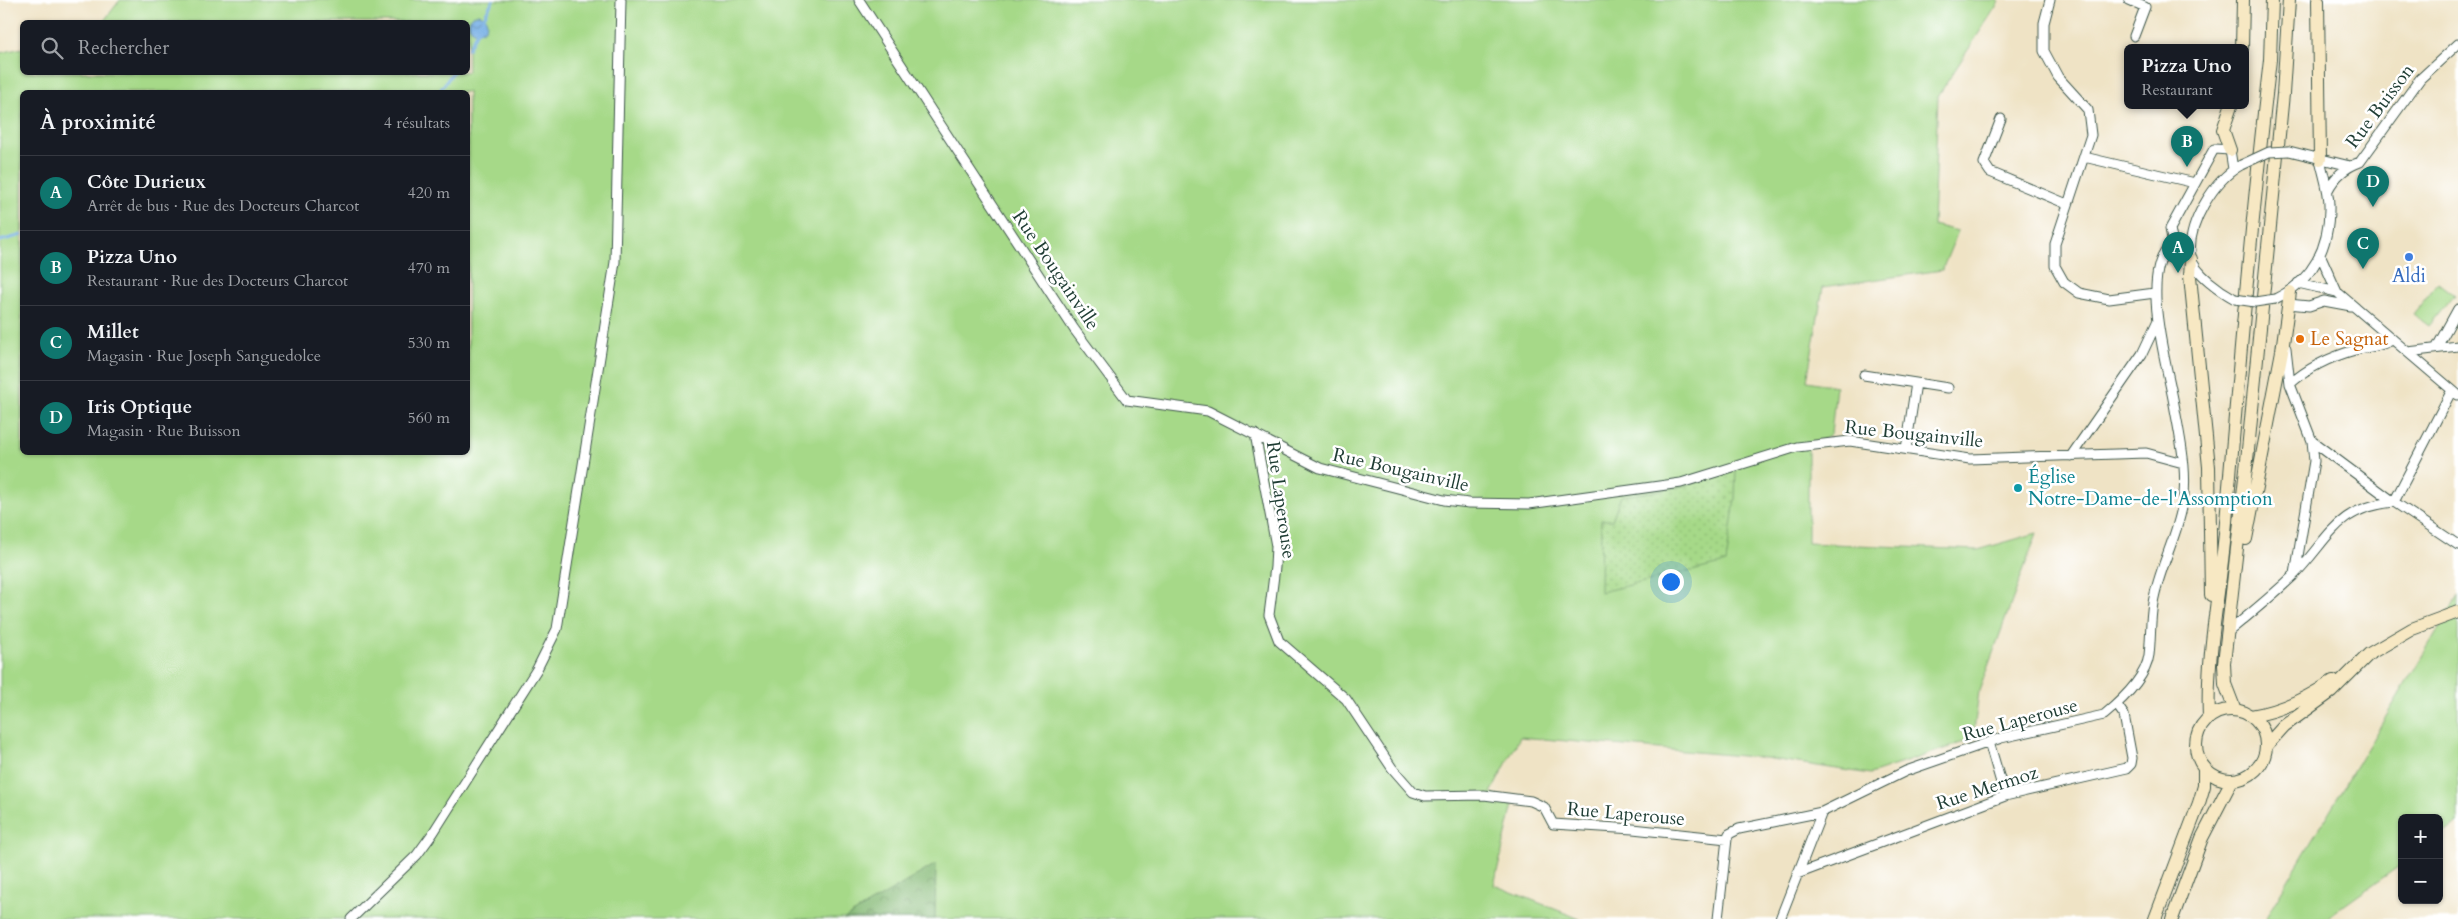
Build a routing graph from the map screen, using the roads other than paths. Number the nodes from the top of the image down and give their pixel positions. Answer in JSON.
{"nodes":[{"id":1,"x":621,"y":0,"type":"edge"},
{"id":2,"x":859,"y":0,"type":"edge"},
{"id":3,"x":2050,"y":0,"type":"edge"},
{"id":4,"x":2129,"y":0,"type":"edge"},
{"id":5,"x":2243,"y":0,"type":"edge"},
{"id":6,"x":2272,"y":0,"type":"edge"},
{"id":7,"x":2289,"y":0,"type":"edge"},
{"id":8,"x":2318,"y":0,"type":"edge"},
{"id":9,"x":2134,"y":36,"type":"dead end"},
{"id":10,"x":2242,"y":44,"type":"edge"},
{"id":11,"x":2458,"y":44,"type":"edge"},
{"id":12,"x":2229,"y":109,"type":"edge"},
{"id":13,"x":2001,"y":119,"type":"dead end"},
{"id":14,"x":2230,"y":150,"type":"junction"},
{"id":15,"x":2084,"y":157,"type":"junction"},
{"id":16,"x":2320,"y":159,"type":"junction"},
{"id":17,"x":2350,"y":166,"type":"junction"},
{"id":18,"x":2237,"y":167,"type":"junction"},
{"id":19,"x":2195,"y":183,"type":"junction"},
{"id":20,"x":2328,"y":190,"type":"junction"},
{"id":21,"x":2067,"y":204,"type":"junction"},
{"id":22,"x":2169,"y":246,"type":"junction"},
{"id":23,"x":2191,"y":254,"type":"junction"},
{"id":24,"x":2320,"y":254,"type":"junction"},
{"id":25,"x":2337,"y":292,"type":"junction"},
{"id":26,"x":2155,"y":293,"type":"junction"},
{"id":27,"x":2292,"y":293,"type":"junction"},
{"id":28,"x":2353,"y":306,"type":"junction"},
{"id":29,"x":2458,"y":309,"type":"edge"},
{"id":30,"x":2158,"y":320,"type":"junction"},
{"id":31,"x":2284,"y":333,"type":"junction"},
{"id":32,"x":2388,"y":342,"type":"junction"},
{"id":33,"x":2458,"y":346,"type":"edge"},
{"id":34,"x":2436,"y":347,"type":"junction"},
{"id":35,"x":2408,"y":352,"type":"junction"},
{"id":36,"x":1864,"y":375,"type":"dead end"},
{"id":37,"x":1916,"y":383,"type":"junction"},
{"id":38,"x":2290,"y":384,"type":"junction"},
{"id":39,"x":1948,"y":388,"type":"dead end"},
{"id":40,"x":2455,"y":392,"type":"edge"},
{"id":41,"x":1255,"y":434,"type":"junction"},
{"id":42,"x":2312,"y":441,"type":"junction"},
{"id":43,"x":1906,"y":449,"type":"junction"},
{"id":44,"x":2071,"y":456,"type":"junction"},
{"id":45,"x":2183,"y":463,"type":"junction"},
{"id":46,"x":2394,"y":502,"type":"junction"},
{"id":47,"x":2458,"y":545,"type":"edge"},
{"id":48,"x":2295,"y":574,"type":"junction"},
{"id":49,"x":2458,"y":612,"type":"edge"},
{"id":50,"x":2228,"y":632,"type":"junction"},
{"id":51,"x":2212,"y":637,"type":"junction"},
{"id":52,"x":2354,"y":667,"type":"junction"},
{"id":53,"x":2117,"y":704,"type":"junction"},
{"id":54,"x":2235,"y":710,"type":"junction"},
{"id":55,"x":2251,"y":716,"type":"junction"},
{"id":56,"x":2209,"y":718,"type":"junction"},
{"id":57,"x":1989,"y":742,"type":"junction"},
{"id":58,"x":2266,"y":746,"type":"junction"},
{"id":59,"x":2204,"y":768,"type":"junction"},
{"id":60,"x":2232,"y":780,"type":"junction"},
{"id":61,"x":2005,"y":796,"type":"junction"},
{"id":62,"x":1822,"y":812,"type":"junction"},
{"id":63,"x":1727,"y":839,"type":"junction"},
{"id":64,"x":1797,"y":874,"type":"junction"},
{"id":65,"x":351,"y":919,"type":"edge"},
{"id":66,"x":1718,"y":919,"type":"edge"},
{"id":67,"x":1780,"y":919,"type":"edge"},
{"id":68,"x":2155,"y":919,"type":"edge"},
{"id":69,"x":2172,"y":919,"type":"edge"}],
"edges":[{"from":1,"to":65,"type":"street"},
{"from":2,"to":41,"type":"street","name":"Rue Bougainville"},
{"from":3,"to":15,"type":"street"},
{"from":4,"to":9,"type":"street"},
{"from":5,"to":10,"type":"main road"},
{"from":6,"to":51,"type":"main road"},
{"from":7,"to":50,"type":"main road"},
{"from":8,"to":16,"type":"main road"},
{"from":11,"to":17,"type":"street","name":"Rue Buisson"},
{"from":12,"to":14,"type":"main road"},
{"from":13,"to":21,"type":"street"},
{"from":14,"to":18,"type":"street"},
{"from":14,"to":19,"type":"street"},
{"from":15,"to":19,"type":"street"},
{"from":15,"to":21,"type":"street"},
{"from":16,"to":17,"type":"street","name":"Rue Buisson"},
{"from":16,"to":18,"type":"street","bridge":true},
{"from":16,"to":20,"type":"street"},
{"from":17,"to":20,"type":"street","name":"Rue Buisson"},
{"from":18,"to":23,"type":"street"},
{"from":19,"to":22,"type":"street"},
{"from":20,"to":24,"type":"street"},
{"from":21,"to":26,"type":"street"},
{"from":22,"to":23,"type":"street"},
{"from":22,"to":26,"type":"street"},
{"from":23,"to":27,"type":"street","bridge":true},
{"from":23,"to":51,"type":"main road"},
{"from":24,"to":25,"type":"street"},
{"from":24,"to":27,"type":"street"},
{"from":25,"to":27,"type":"street"},
{"from":25,"to":28,"type":"street"},
{"from":26,"to":30,"type":"street"},
{"from":27,"to":28,"type":"street"},
{"from":27,"to":31,"type":"main road"},
{"from":28,"to":32,"type":"street"},
{"from":29,"to":34,"type":"street"},
{"from":30,"to":44,"type":"street"},
{"from":30,"to":45,"type":"street"},
{"from":31,"to":38,"type":"street"},
{"from":31,"to":50,"type":"main road"},
{"from":32,"to":35,"type":"street"},
{"from":32,"to":38,"type":"street"},
{"from":33,"to":34,"type":"street"},
{"from":34,"to":35,"type":"street"},
{"from":35,"to":40,"type":"street"},
{"from":36,"to":37,"type":"street"},
{"from":37,"to":39,"type":"street"},
{"from":37,"to":43,"type":"street"},
{"from":38,"to":42,"type":"street"},
{"from":40,"to":46,"type":"street"},
{"from":41,"to":43,"type":"street","name":"Rue Bougainville"},
{"from":41,"to":63,"type":"street","name":"Rue Laperouse"},
{"from":42,"to":46,"type":"street"},
{"from":42,"to":48,"type":"street"},
{"from":43,"to":44,"type":"street","name":"Rue Bougainville"},
{"from":44,"to":45,"type":"street","name":"Rue Bougainville"},
{"from":45,"to":53,"type":"street"},
{"from":46,"to":47,"type":"street"},
{"from":46,"to":48,"type":"street"},
{"from":48,"to":50,"type":"street"},
{"from":49,"to":52,"type":"main road"},
{"from":50,"to":54,"type":"main road"},
{"from":51,"to":56,"type":"main road"},
{"from":52,"to":55,"type":"main road"},
{"from":52,"to":58,"type":"main road"},
{"from":53,"to":57,"type":"street","name":"Rue Laperouse"},
{"from":53,"to":61,"type":"street","name":"Rue Mermoz"},
{"from":54,"to":55,"type":"main road"},
{"from":54,"to":56,"type":"main road"},
{"from":55,"to":58,"type":"main road"},
{"from":56,"to":59,"type":"main road"},
{"from":57,"to":61,"type":"street"},
{"from":57,"to":62,"type":"street","name":"Rue Laperouse"},
{"from":58,"to":60,"type":"main road"},
{"from":59,"to":60,"type":"main road"},
{"from":59,"to":68,"type":"main road"},
{"from":60,"to":69,"type":"main road"},
{"from":61,"to":64,"type":"street","name":"Rue Mermoz"},
{"from":62,"to":63,"type":"street","name":"Rue Laperouse"},
{"from":62,"to":64,"type":"street"},
{"from":63,"to":66,"type":"street"},
{"from":64,"to":67,"type":"street"}]}
